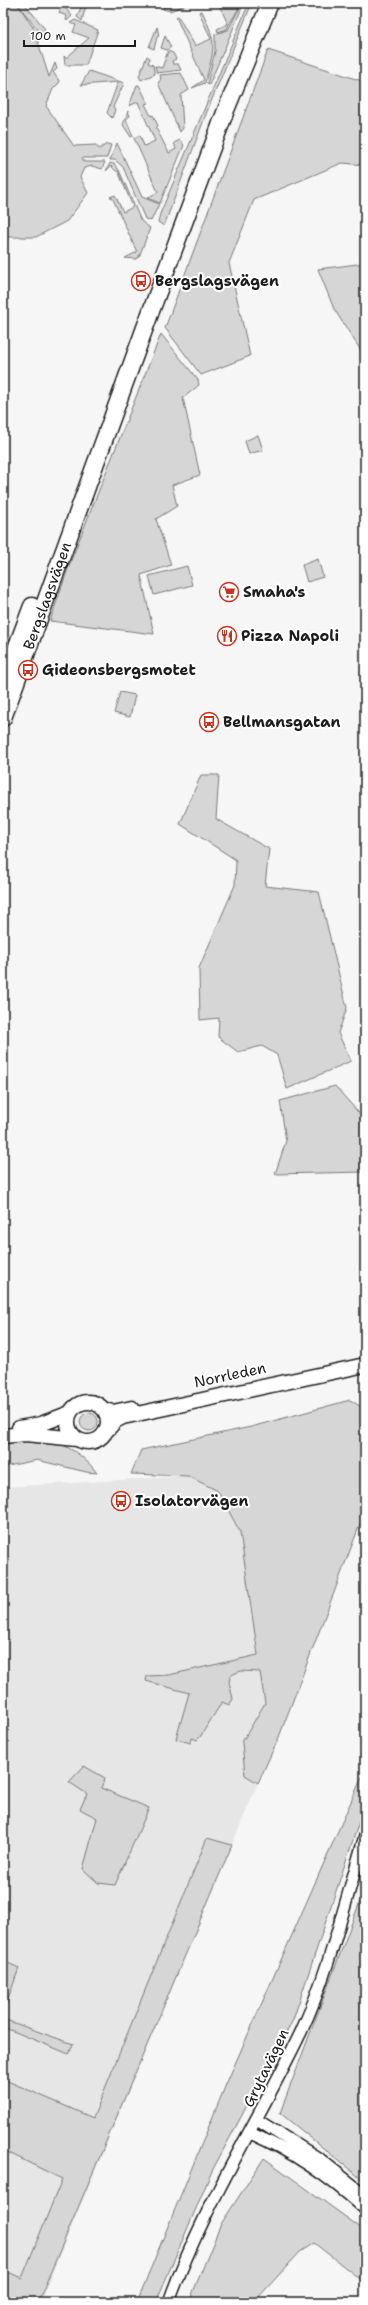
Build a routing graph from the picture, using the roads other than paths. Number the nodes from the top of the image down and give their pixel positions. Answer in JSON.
{"nodes":[{"id":1,"x":261,"y":3,"type":"edge"},
{"id":2,"x":270,"y":3,"type":"edge"},
{"id":3,"x":3,"y":683,"type":"edge"},
{"id":4,"x":3,"y":718,"type":"edge"},
{"id":5,"x":365,"y":1359,"type":"edge"},
{"id":6,"x":365,"y":1365,"type":"edge"},
{"id":7,"x":104,"y":1410,"type":"junction"},
{"id":8,"x":70,"y":1413,"type":"junction"},
{"id":9,"x":3,"y":1430,"type":"edge"},
{"id":10,"x":107,"y":1430,"type":"junction"},
{"id":11,"x":3,"y":1436,"type":"edge"},
{"id":12,"x":78,"y":1439,"type":"junction"},
{"id":13,"x":365,"y":1836,"type":"edge"},
{"id":14,"x":257,"y":2120,"type":"junction"},
{"id":15,"x":250,"y":2133,"type":"junction"},
{"id":16,"x":365,"y":2195,"type":"edge"},
{"id":17,"x":365,"y":2209,"type":"edge"},
{"id":18,"x":169,"y":2302,"type":"edge"}],
"edges":[{"from":1,"to":3,"type":"highway","name":"Bergslagsvägen"},
{"from":2,"to":4,"type":"highway","name":"Bergslagsvägen"},
{"from":5,"to":7,"type":"main road","name":"Norrleden"},
{"from":6,"to":10,"type":"main road","name":"Norrleden"},
{"from":7,"to":8,"type":"main road"},
{"from":7,"to":10,"type":"main road"},
{"from":8,"to":9,"type":"main road"},
{"from":8,"to":12,"type":"main road"},
{"from":10,"to":12,"type":"main road"},
{"from":11,"to":12,"type":"main road"},
{"from":13,"to":14,"type":"street","name":"Grytavägen"},
{"from":14,"to":15,"type":"street","name":"Grytavägen"},
{"from":14,"to":16,"type":"street"},
{"from":15,"to":17,"type":"street"},
{"from":15,"to":18,"type":"street","name":"Grytavägen"}]}
